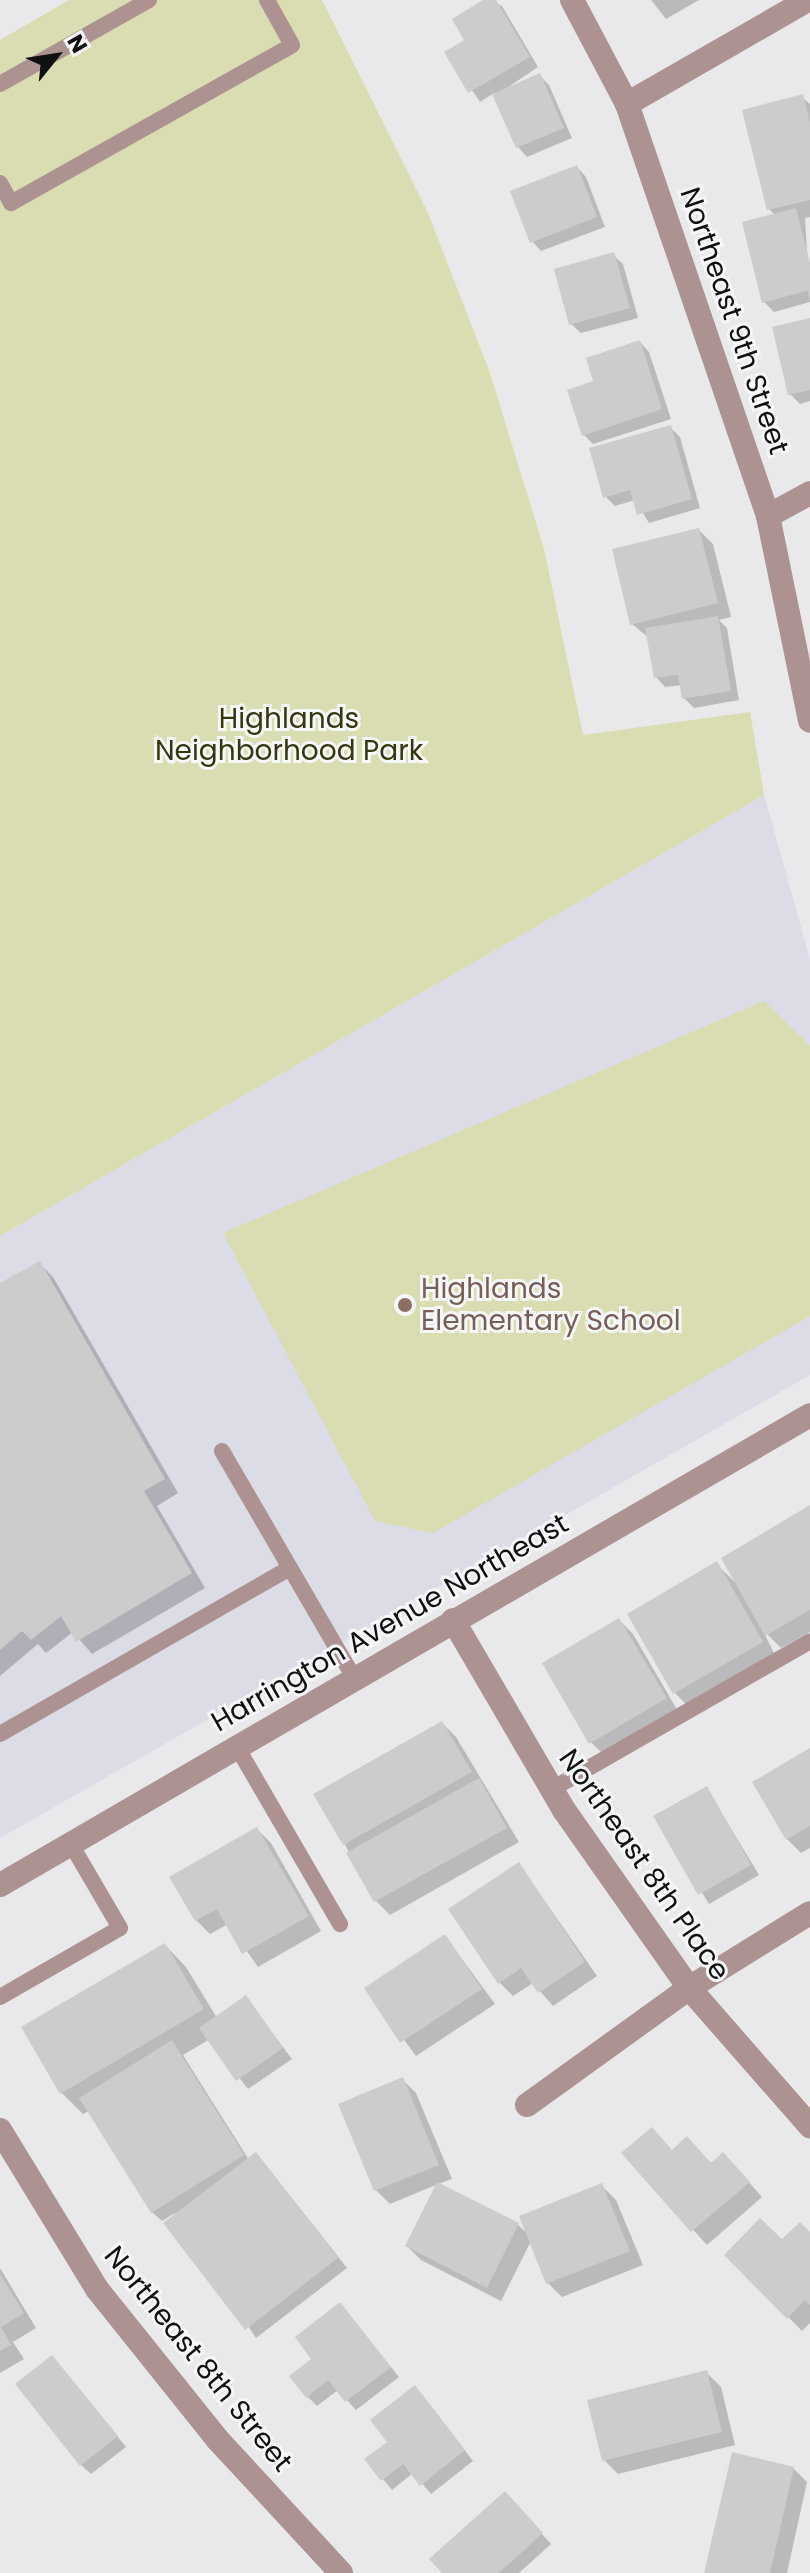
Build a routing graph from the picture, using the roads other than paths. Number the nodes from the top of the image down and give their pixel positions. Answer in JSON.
{"nodes":[{"id":1,"x":149,"y":0,"type":"edge"},
{"id":2,"x":267,"y":0,"type":"edge"},
{"id":3,"x":572,"y":0,"type":"edge"},
{"id":4,"x":808,"y":0,"type":"edge"},
{"id":5,"x":0,"y":84,"type":"edge"},
{"id":6,"x":627,"y":104,"type":"junction"},
{"id":7,"x":0,"y":183,"type":"edge"},
{"id":8,"x":810,"y":493,"type":"edge"},
{"id":9,"x":768,"y":516,"type":"junction"},
{"id":10,"x":810,"y":721,"type":"edge"},
{"id":11,"x":810,"y":1415,"type":"edge"},
{"id":12,"x":222,"y":1451,"type":"dead end"},
{"id":13,"x":290,"y":1568,"type":"junction"},
{"id":14,"x":453,"y":1620,"type":"junction"},
{"id":15,"x":810,"y":1641,"type":"edge"},
{"id":16,"x":354,"y":1678,"type":"junction"},
{"id":17,"x":0,"y":1734,"type":"edge"},
{"id":18,"x":237,"y":1747,"type":"junction"},
{"id":19,"x":552,"y":1789,"type":"junction"},
{"id":20,"x":71,"y":1844,"type":"junction"},
{"id":21,"x":0,"y":1885,"type":"edge"},
{"id":22,"x":810,"y":1913,"type":"edge"},
{"id":23,"x":340,"y":1924,"type":"dead end"},
{"id":24,"x":689,"y":1988,"type":"junction"},
{"id":25,"x":0,"y":1997,"type":"edge"},
{"id":26,"x":527,"y":2105,"type":"dead end"},
{"id":27,"x":810,"y":2126,"type":"edge"},
{"id":28,"x":0,"y":2130,"type":"edge"},
{"id":29,"x":341,"y":2573,"type":"edge"}],
"edges":[{"from":1,"to":5,"type":"lane"},
{"from":2,"to":7,"type":"lane"},
{"from":3,"to":6,"type":"street","name":"Northeast 9th Street"},
{"from":4,"to":6,"type":"street"},
{"from":6,"to":9,"type":"street","name":"Northeast 9th Street"},
{"from":8,"to":9,"type":"street"},
{"from":9,"to":10,"type":"street","name":"Northeast 9th Street"},
{"from":11,"to":14,"type":"street","name":"Harrington Avenue Northeast"},
{"from":12,"to":13,"type":"lane"},
{"from":13,"to":16,"type":"lane"},
{"from":13,"to":17,"type":"lane"},
{"from":14,"to":16,"type":"street","name":"Harrington Avenue Northeast"},
{"from":14,"to":19,"type":"street","name":"Northeast 8th Place"},
{"from":15,"to":19,"type":"lane"},
{"from":16,"to":18,"type":"street","name":"Harrington Avenue Northeast"},
{"from":18,"to":20,"type":"street","name":"Harrington Avenue Northeast"},
{"from":18,"to":23,"type":"lane"},
{"from":19,"to":24,"type":"street","name":"Northeast 8th Place"},
{"from":20,"to":21,"type":"street","name":"Harrington Avenue Northeast"},
{"from":20,"to":25,"type":"lane"},
{"from":22,"to":24,"type":"street"},
{"from":24,"to":26,"type":"street"},
{"from":24,"to":27,"type":"street","name":"Northeast 8th Place"},
{"from":28,"to":29,"type":"street","name":"Northeast 8th Street"}]}
